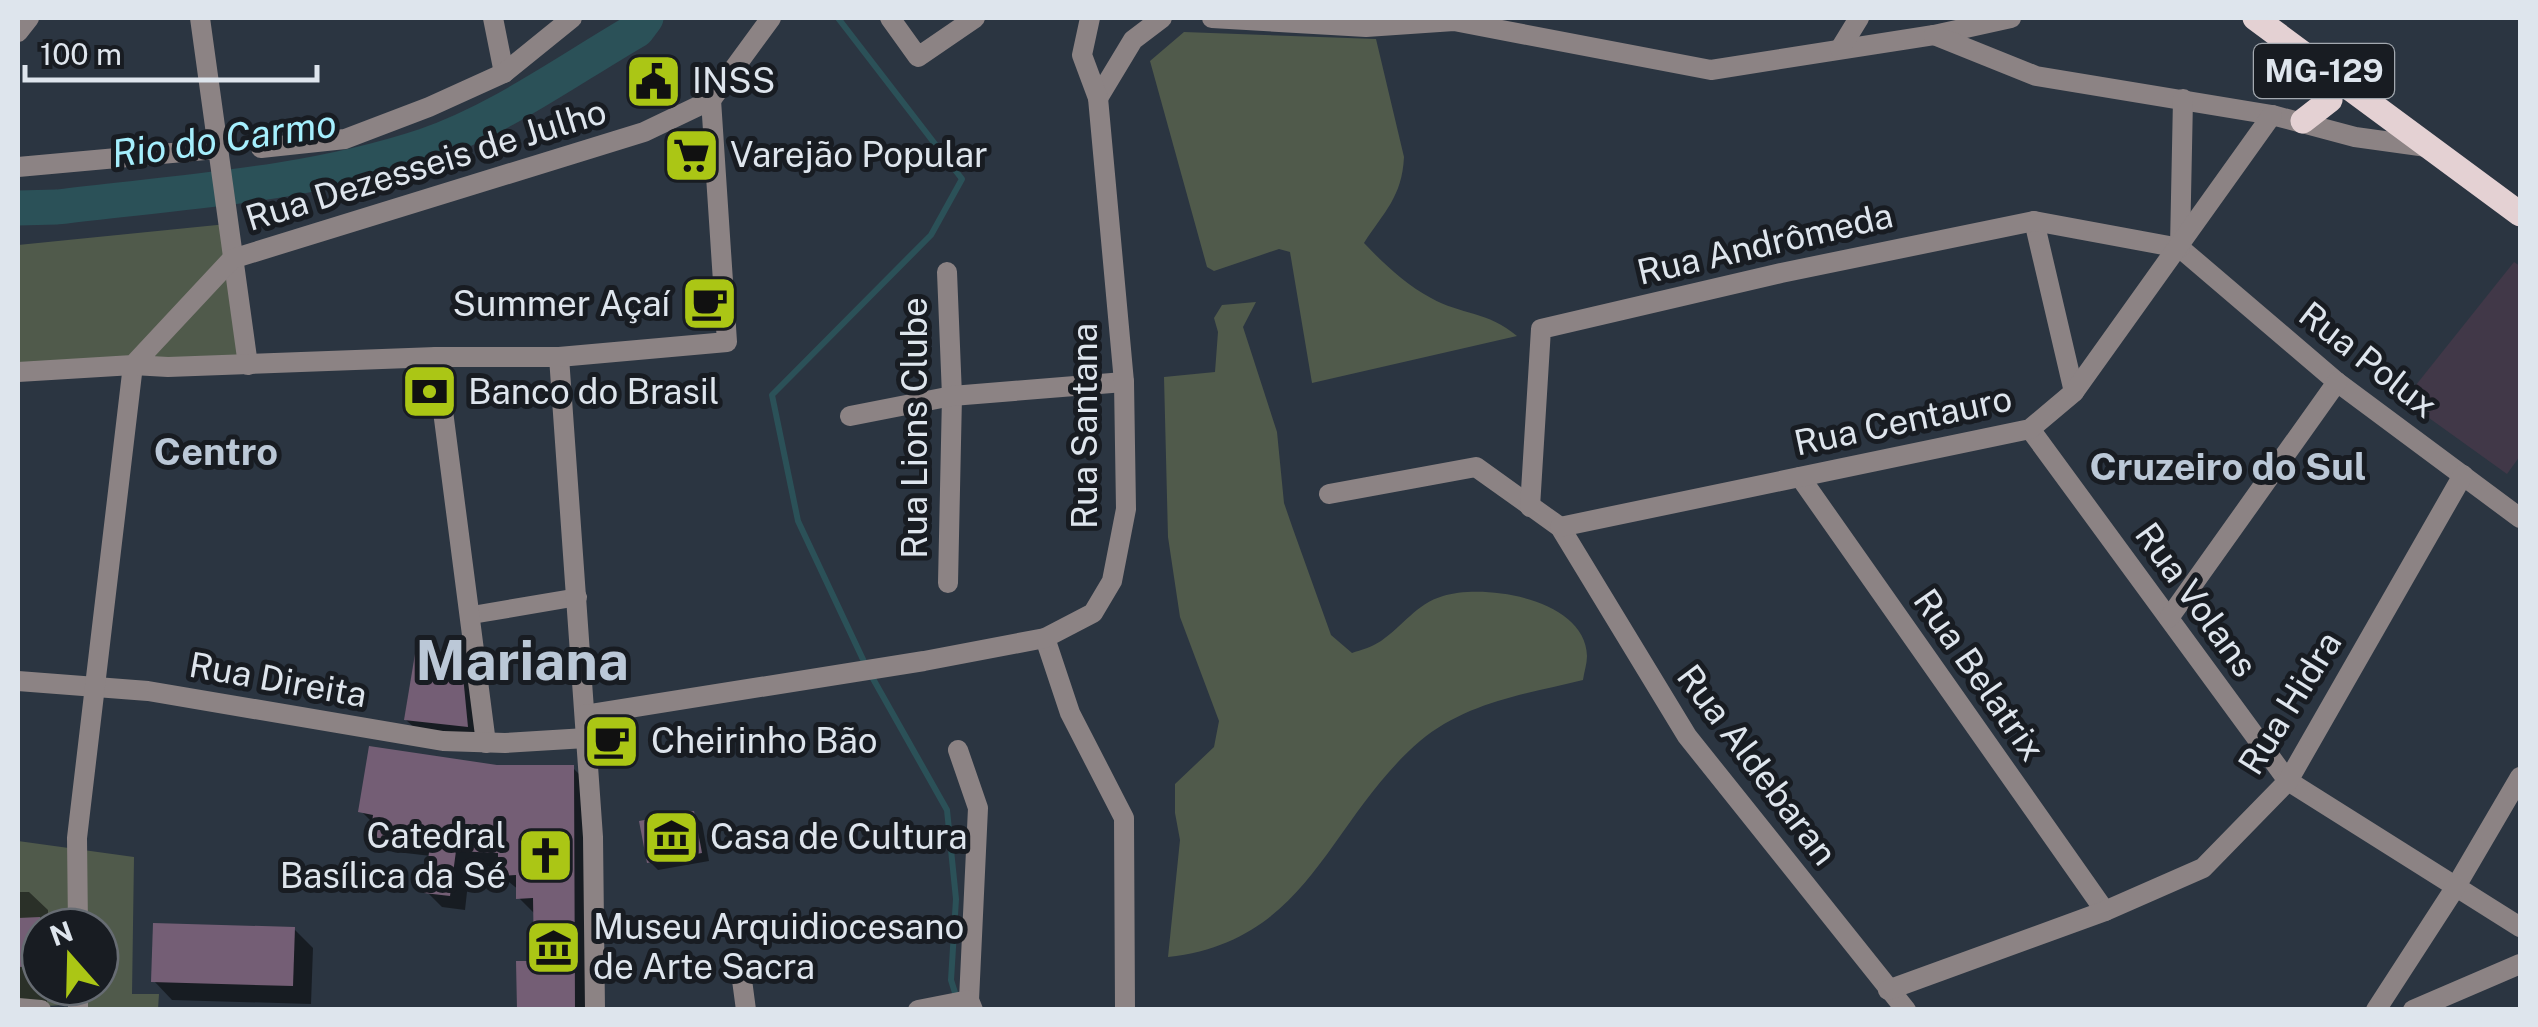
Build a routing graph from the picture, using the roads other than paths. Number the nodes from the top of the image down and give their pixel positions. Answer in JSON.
{"nodes":[{"id":1,"x":29,"y":18,"type":"edge"},
{"id":2,"x":200,"y":18,"type":"edge"},
{"id":3,"x":493,"y":18,"type":"edge"},
{"id":4,"x":572,"y":18,"type":"edge"},
{"id":5,"x":771,"y":18,"type":"edge"},
{"id":6,"x":890,"y":18,"type":"edge"},
{"id":7,"x":975,"y":18,"type":"edge"},
{"id":8,"x":1090,"y":18,"type":"edge"},
{"id":9,"x":1162,"y":18,"type":"edge"},
{"id":10,"x":1224,"y":18,"type":"edge"},
{"id":11,"x":1858,"y":18,"type":"edge"},
{"id":12,"x":2011,"y":18,"type":"edge"},
{"id":13,"x":2255,"y":18,"type":"edge"},
{"id":14,"x":1370,"y":22,"type":"edge"},
{"id":15,"x":18,"y":32,"type":"edge"},
{"id":16,"x":1934,"y":35,"type":"junction"},
{"id":17,"x":1840,"y":49,"type":"junction"},
{"id":18,"x":2312,"y":62,"type":"junction"},
{"id":19,"x":504,"y":73,"type":"junction"},
{"id":20,"x":1098,"y":98,"type":"junction"},
{"id":21,"x":2183,"y":99,"type":"junction"},
{"id":22,"x":711,"y":100,"type":"junction"},
{"id":23,"x":2272,"y":115,"type":"junction"},
{"id":24,"x":2302,"y":121,"type":"junction"},
{"id":25,"x":2429,"y":147,"type":"junction"},
{"id":26,"x":261,"y":148,"type":"dead end"},
{"id":27,"x":217,"y":156,"type":"junction"},
{"id":28,"x":18,"y":168,"type":"edge"},
{"id":29,"x":2520,"y":214,"type":"edge"},
{"id":30,"x":2034,"y":221,"type":"junction"},
{"id":31,"x":2180,"y":248,"type":"junction"},
{"id":32,"x":232,"y":259,"type":"junction"},
{"id":33,"x":947,"y":272,"type":"dead end"},
{"id":34,"x":436,"y":357,"type":"junction"},
{"id":35,"x":559,"y":358,"type":"junction"},
{"id":36,"x":248,"y":364,"type":"junction"},
{"id":37,"x":134,"y":365,"type":"junction"},
{"id":38,"x":18,"y":372,"type":"edge"},
{"id":39,"x":1124,"y":382,"type":"junction"},
{"id":40,"x":2337,"y":382,"type":"junction"},
{"id":41,"x":2074,"y":392,"type":"junction"},
{"id":42,"x":952,"y":396,"type":"junction"},
{"id":43,"x":850,"y":416,"type":"dead end"},
{"id":44,"x":2030,"y":429,"type":"junction"},
{"id":45,"x":2462,"y":474,"type":"junction"},
{"id":46,"x":1800,"y":477,"type":"junction"},
{"id":47,"x":1328,"y":494,"type":"dead end"},
{"id":48,"x":1530,"y":506,"type":"junction"},
{"id":49,"x":2520,"y":518,"type":"edge"},
{"id":50,"x":1560,"y":528,"type":"junction"},
{"id":51,"x":948,"y":583,"type":"dead end"},
{"id":52,"x":578,"y":597,"type":"junction"},
{"id":53,"x":472,"y":615,"type":"junction"},
{"id":54,"x":2169,"y":618,"type":"junction"},
{"id":55,"x":1046,"y":638,"type":"junction"},
{"id":56,"x":18,"y":681,"type":"edge"},
{"id":57,"x":93,"y":685,"type":"junction"},
{"id":58,"x":585,"y":715,"type":"junction"},
{"id":59,"x":586,"y":738,"type":"junction"},
{"id":60,"x":486,"y":743,"type":"junction"},
{"id":61,"x":958,"y":750,"type":"dead end"},
{"id":62,"x":2520,"y":777,"type":"edge"},
{"id":63,"x":2288,"y":782,"type":"junction"},
{"id":64,"x":2455,"y":888,"type":"junction"},
{"id":65,"x":78,"y":907,"type":"edge"},
{"id":66,"x":2105,"y":910,"type":"junction"},
{"id":67,"x":2520,"y":926,"type":"edge"},
{"id":68,"x":2520,"y":964,"type":"edge"},
{"id":69,"x":740,"y":965,"type":"dead end"},
{"id":70,"x":1888,"y":990,"type":"junction"},
{"id":71,"x":971,"y":1005,"type":"edge"},
{"id":72,"x":18,"y":1008,"type":"edge"},
{"id":73,"x":40,"y":1010,"type":"edge"},
{"id":74,"x":595,"y":1010,"type":"edge"},
{"id":75,"x":746,"y":1010,"type":"edge"},
{"id":76,"x":918,"y":1010,"type":"edge"},
{"id":77,"x":1126,"y":1010,"type":"edge"},
{"id":78,"x":1906,"y":1010,"type":"edge"},
{"id":79,"x":2376,"y":1010,"type":"edge"},
{"id":80,"x":2413,"y":1010,"type":"edge"}],
"edges":[{"from":1,"to":15,"type":"street"},
{"from":2,"to":27,"type":"street"},
{"from":3,"to":19,"type":"street"},
{"from":4,"to":19,"type":"street"},
{"from":5,"to":22,"type":"street","name":"Rua Dezesseis de Julho"},
{"from":6,"to":7,"type":"street"},
{"from":8,"to":20,"type":"street","name":"Rua Santana"},
{"from":9,"to":20,"type":"street"},
{"from":10,"to":14,"type":"street"},
{"from":11,"to":17,"type":"street"},
{"from":12,"to":16,"type":"street"},
{"from":13,"to":18,"type":"main road","name":"MG-129","number":"MG-129"},
{"from":14,"to":17,"type":"street"},
{"from":16,"to":17,"type":"street"},
{"from":16,"to":21,"type":"street"},
{"from":18,"to":24,"type":"main road"},
{"from":18,"to":25,"type":"main road","name":"MG-129","number":"MG-129"},
{"from":19,"to":26,"type":"street"},
{"from":20,"to":39,"type":"street","name":"Rua Santana"},
{"from":21,"to":23,"type":"street"},
{"from":21,"to":31,"type":"street"},
{"from":22,"to":32,"type":"street","name":"Rua Dezesseis de Julho"},
{"from":22,"to":35,"type":"street"},
{"from":23,"to":24,"type":"street"},
{"from":23,"to":31,"type":"street","name":"Rua Centauro"},
{"from":24,"to":25,"type":"street"},
{"from":25,"to":29,"type":"main road","name":"MG-129","number":"MG-129"},
{"from":27,"to":28,"type":"street"},
{"from":27,"to":32,"type":"street"},
{"from":30,"to":31,"type":"street","name":"Rua Andrômeda"},
{"from":30,"to":41,"type":"street"},
{"from":30,"to":48,"type":"street","name":"Rua Andrômeda"},
{"from":31,"to":40,"type":"street","name":"Rua Polux"},
{"from":31,"to":41,"type":"street","name":"Rua Centauro"},
{"from":32,"to":36,"type":"street"},
{"from":32,"to":37,"type":"street"},
{"from":33,"to":42,"type":"street","name":"Rua Lions Clube"},
{"from":34,"to":35,"type":"street"},
{"from":34,"to":36,"type":"street"},
{"from":34,"to":53,"type":"street"},
{"from":35,"to":52,"type":"street"},
{"from":36,"to":37,"type":"street"},
{"from":37,"to":38,"type":"street"},
{"from":37,"to":57,"type":"street"},
{"from":39,"to":42,"type":"street"},
{"from":39,"to":55,"type":"street","name":"Rua Santana"},
{"from":40,"to":45,"type":"street","name":"Rua Polux"},
{"from":40,"to":54,"type":"street"},
{"from":41,"to":44,"type":"street","name":"Rua Centauro"},
{"from":42,"to":43,"type":"street"},
{"from":42,"to":51,"type":"street","name":"Rua Lions Clube"},
{"from":44,"to":46,"type":"street","name":"Rua Centauro"},
{"from":44,"to":54,"type":"street","name":"Rua Volans"},
{"from":45,"to":49,"type":"street","name":"Rua Polux"},
{"from":45,"to":63,"type":"street","name":"Rua Hidra"},
{"from":46,"to":50,"type":"street","name":"Rua Centauro"},
{"from":46,"to":66,"type":"street","name":"Rua Belatrix"},
{"from":47,"to":48,"type":"street","name":"Rua Aldebaran"},
{"from":48,"to":50,"type":"street","name":"Rua Aldebaran"},
{"from":50,"to":70,"type":"street","name":"Rua Aldebaran"},
{"from":52,"to":53,"type":"street"},
{"from":52,"to":58,"type":"street"},
{"from":53,"to":60,"type":"street"},
{"from":54,"to":63,"type":"street","name":"Rua Volans"},
{"from":55,"to":58,"type":"street","name":"Rua Santana"},
{"from":55,"to":77,"type":"street"},
{"from":56,"to":57,"type":"street","name":"Rua Direita"},
{"from":57,"to":60,"type":"street","name":"Rua Direita"},
{"from":57,"to":65,"type":"street"},
{"from":58,"to":59,"type":"street"},
{"from":59,"to":60,"type":"street","name":"Rua Direita"},
{"from":59,"to":74,"type":"street"},
{"from":61,"to":71,"type":"street"},
{"from":62,"to":64,"type":"street"},
{"from":63,"to":64,"type":"street","name":"Rua Volans"},
{"from":63,"to":66,"type":"street","name":"Rua Hidra"},
{"from":64,"to":67,"type":"street","name":"Rua Volans"},
{"from":64,"to":79,"type":"street"},
{"from":66,"to":70,"type":"street","name":"Rua Hidra"},
{"from":68,"to":80,"type":"street"},
{"from":69,"to":75,"type":"street"},
{"from":70,"to":78,"type":"street","name":"Rua Aldebaran"},
{"from":71,"to":76,"type":"street"},
{"from":72,"to":73,"type":"street"}]}
